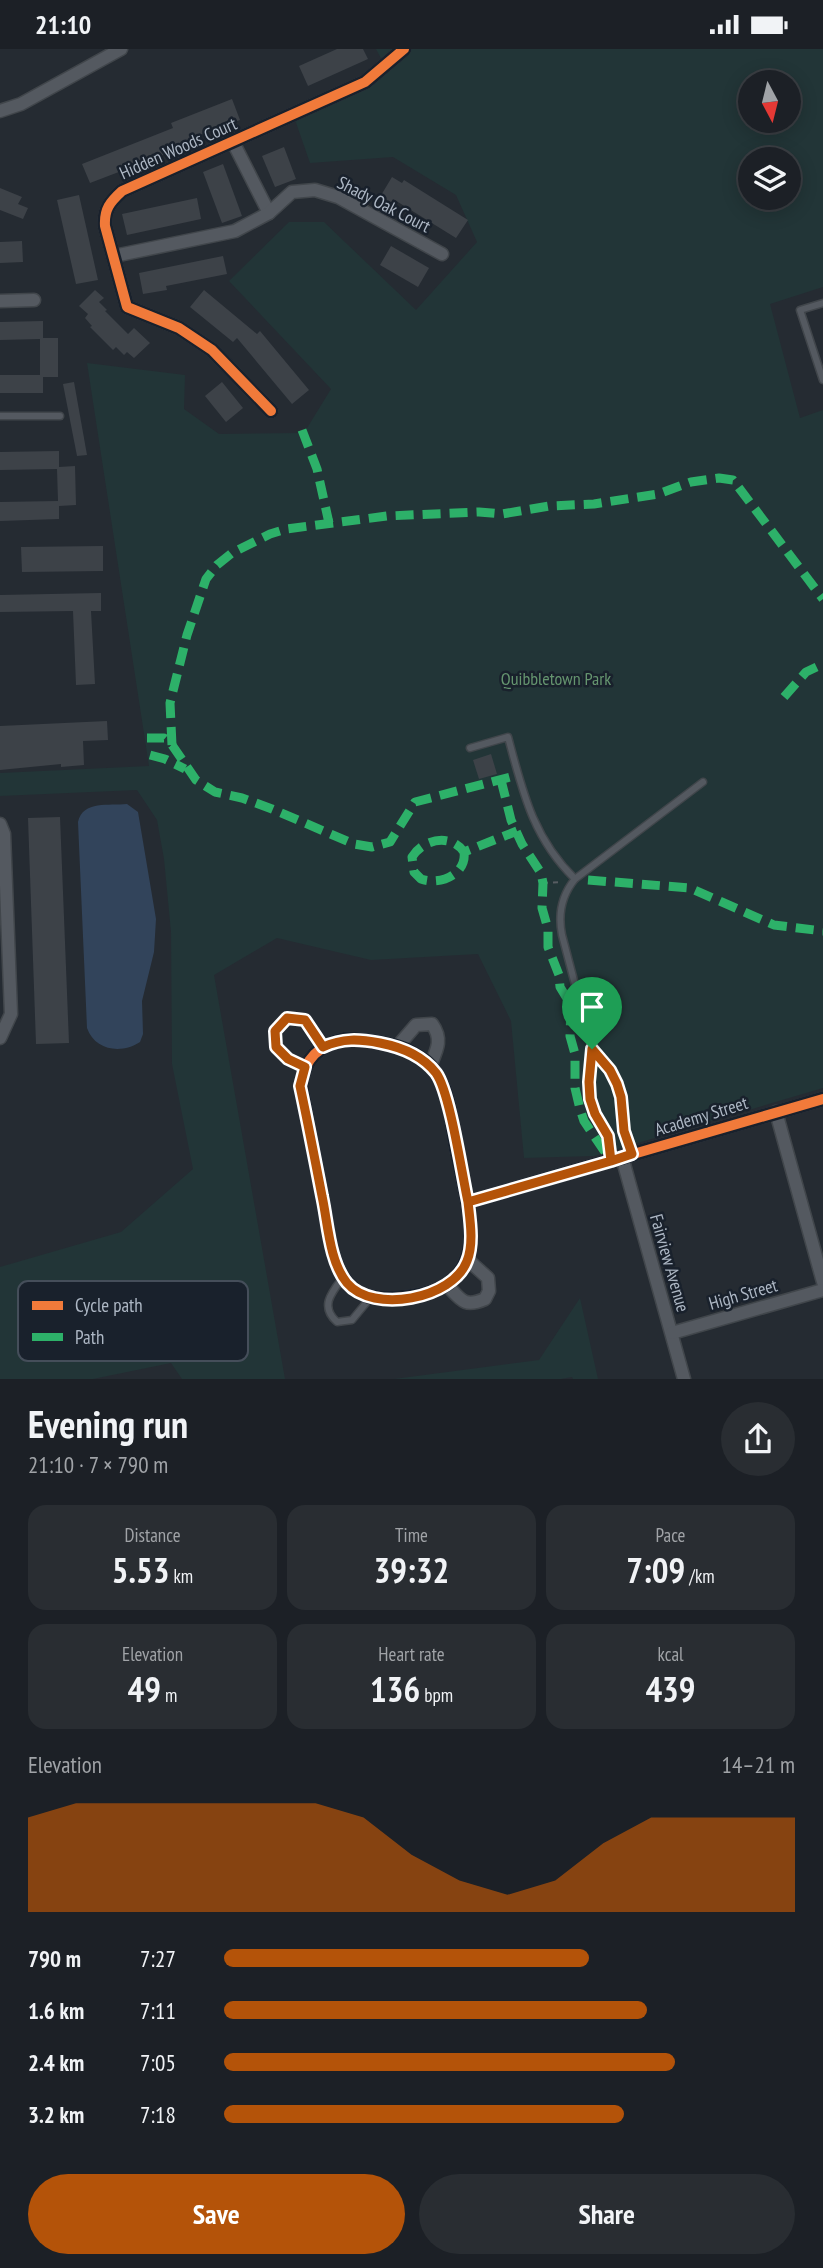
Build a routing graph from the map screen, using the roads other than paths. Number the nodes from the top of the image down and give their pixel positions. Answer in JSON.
{"nodes":[{"id":1,"x":121,"y":49,"type":"edge"},
{"id":2,"x":404,"y":49,"type":"edge"},
{"id":3,"x":0,"y":111,"type":"edge"},
{"id":4,"x":233,"y":142,"type":"junction"},
{"id":5,"x":269,"y":213,"type":"junction"},
{"id":6,"x":442,"y":254,"type":"dead end"},
{"id":7,"x":114,"y":256,"type":"junction"},
{"id":8,"x":34,"y":300,"type":"dead end"},
{"id":9,"x":0,"y":301,"type":"edge"},
{"id":10,"x":823,"y":303,"type":"edge"},
{"id":11,"x":823,"y":380,"type":"edge"},
{"id":12,"x":271,"y":411,"type":"dead end"},
{"id":13,"x":0,"y":416,"type":"edge"},
{"id":14,"x":60,"y":416,"type":"dead end"},
{"id":15,"x":470,"y":748,"type":"dead end"},
{"id":16,"x":703,"y":782,"type":"dead end"},
{"id":17,"x":0,"y":824,"type":"edge"},
{"id":18,"x":575,"y":880,"type":"junction"},
{"id":19,"x":0,"y":1038,"type":"edge"},
{"id":20,"x":323,"y":1047,"type":"junction"},
{"id":21,"x":397,"y":1047,"type":"junction"},
{"id":22,"x":592,"y":1049,"type":"junction"},
{"id":23,"x":429,"y":1066,"type":"junction"},
{"id":24,"x":305,"y":1067,"type":"junction"},
{"id":25,"x":823,"y":1098,"type":"edge"},
{"id":26,"x":776,"y":1112,"type":"junction"},
{"id":27,"x":622,"y":1157,"type":"junction"},
{"id":28,"x":468,"y":1202,"type":"junction"},
{"id":29,"x":468,"y":1260,"type":"junction"},
{"id":30,"x":344,"y":1276,"type":"junction"},
{"id":31,"x":823,"y":1282,"type":"edge"},
{"id":32,"x":447,"y":1285,"type":"junction"},
{"id":33,"x":823,"y":1290,"type":"edge"},
{"id":34,"x":371,"y":1297,"type":"junction"},
{"id":35,"x":672,"y":1333,"type":"junction"},
{"id":36,"x":684,"y":1379,"type":"edge"}],
"edges":[{"from":1,"to":3,"type":"street"},
{"from":2,"to":4,"type":"street","name":"Hidden Woods Court"},
{"from":4,"to":5,"type":"street"},
{"from":4,"to":7,"type":"street","name":"Hidden Woods Court"},
{"from":5,"to":6,"type":"street","name":"Shady Oak Court"},
{"from":5,"to":7,"type":"street","name":"Shady Oak Court"},
{"from":7,"to":12,"type":"street","name":"Hidden Woods Court"},
{"from":8,"to":9,"type":"street"},
{"from":10,"to":11,"type":"lane"},
{"from":13,"to":14,"type":"lane"},
{"from":15,"to":18,"type":"lane"},
{"from":16,"to":18,"type":"lane"},
{"from":17,"to":19,"type":"street"},
{"from":18,"to":22,"type":"lane"},
{"from":20,"to":21,"type":"street"},
{"from":20,"to":24,"type":"street"},
{"from":20,"to":24,"type":"lane"},
{"from":21,"to":23,"type":"street"},
{"from":21,"to":23,"type":"street"},
{"from":22,"to":27,"type":"lane"},
{"from":22,"to":27,"type":"lane"},
{"from":23,"to":28,"type":"street"},
{"from":24,"to":30,"type":"street"},
{"from":25,"to":26,"type":"street","name":"Academy Street"},
{"from":26,"to":27,"type":"street","name":"Academy Street"},
{"from":26,"to":31,"type":"street"},
{"from":27,"to":28,"type":"street","name":"Academy Street"},
{"from":27,"to":35,"type":"street","name":"Fairview Avenue"},
{"from":28,"to":29,"type":"street"},
{"from":29,"to":32,"type":"street"},
{"from":29,"to":32,"type":"street"},
{"from":30,"to":34,"type":"street"},
{"from":30,"to":34,"type":"lane"},
{"from":32,"to":34,"type":"street"},
{"from":33,"to":35,"type":"street","name":"High Street"},
{"from":35,"to":36,"type":"street","name":"Fairview Avenue"}]}
